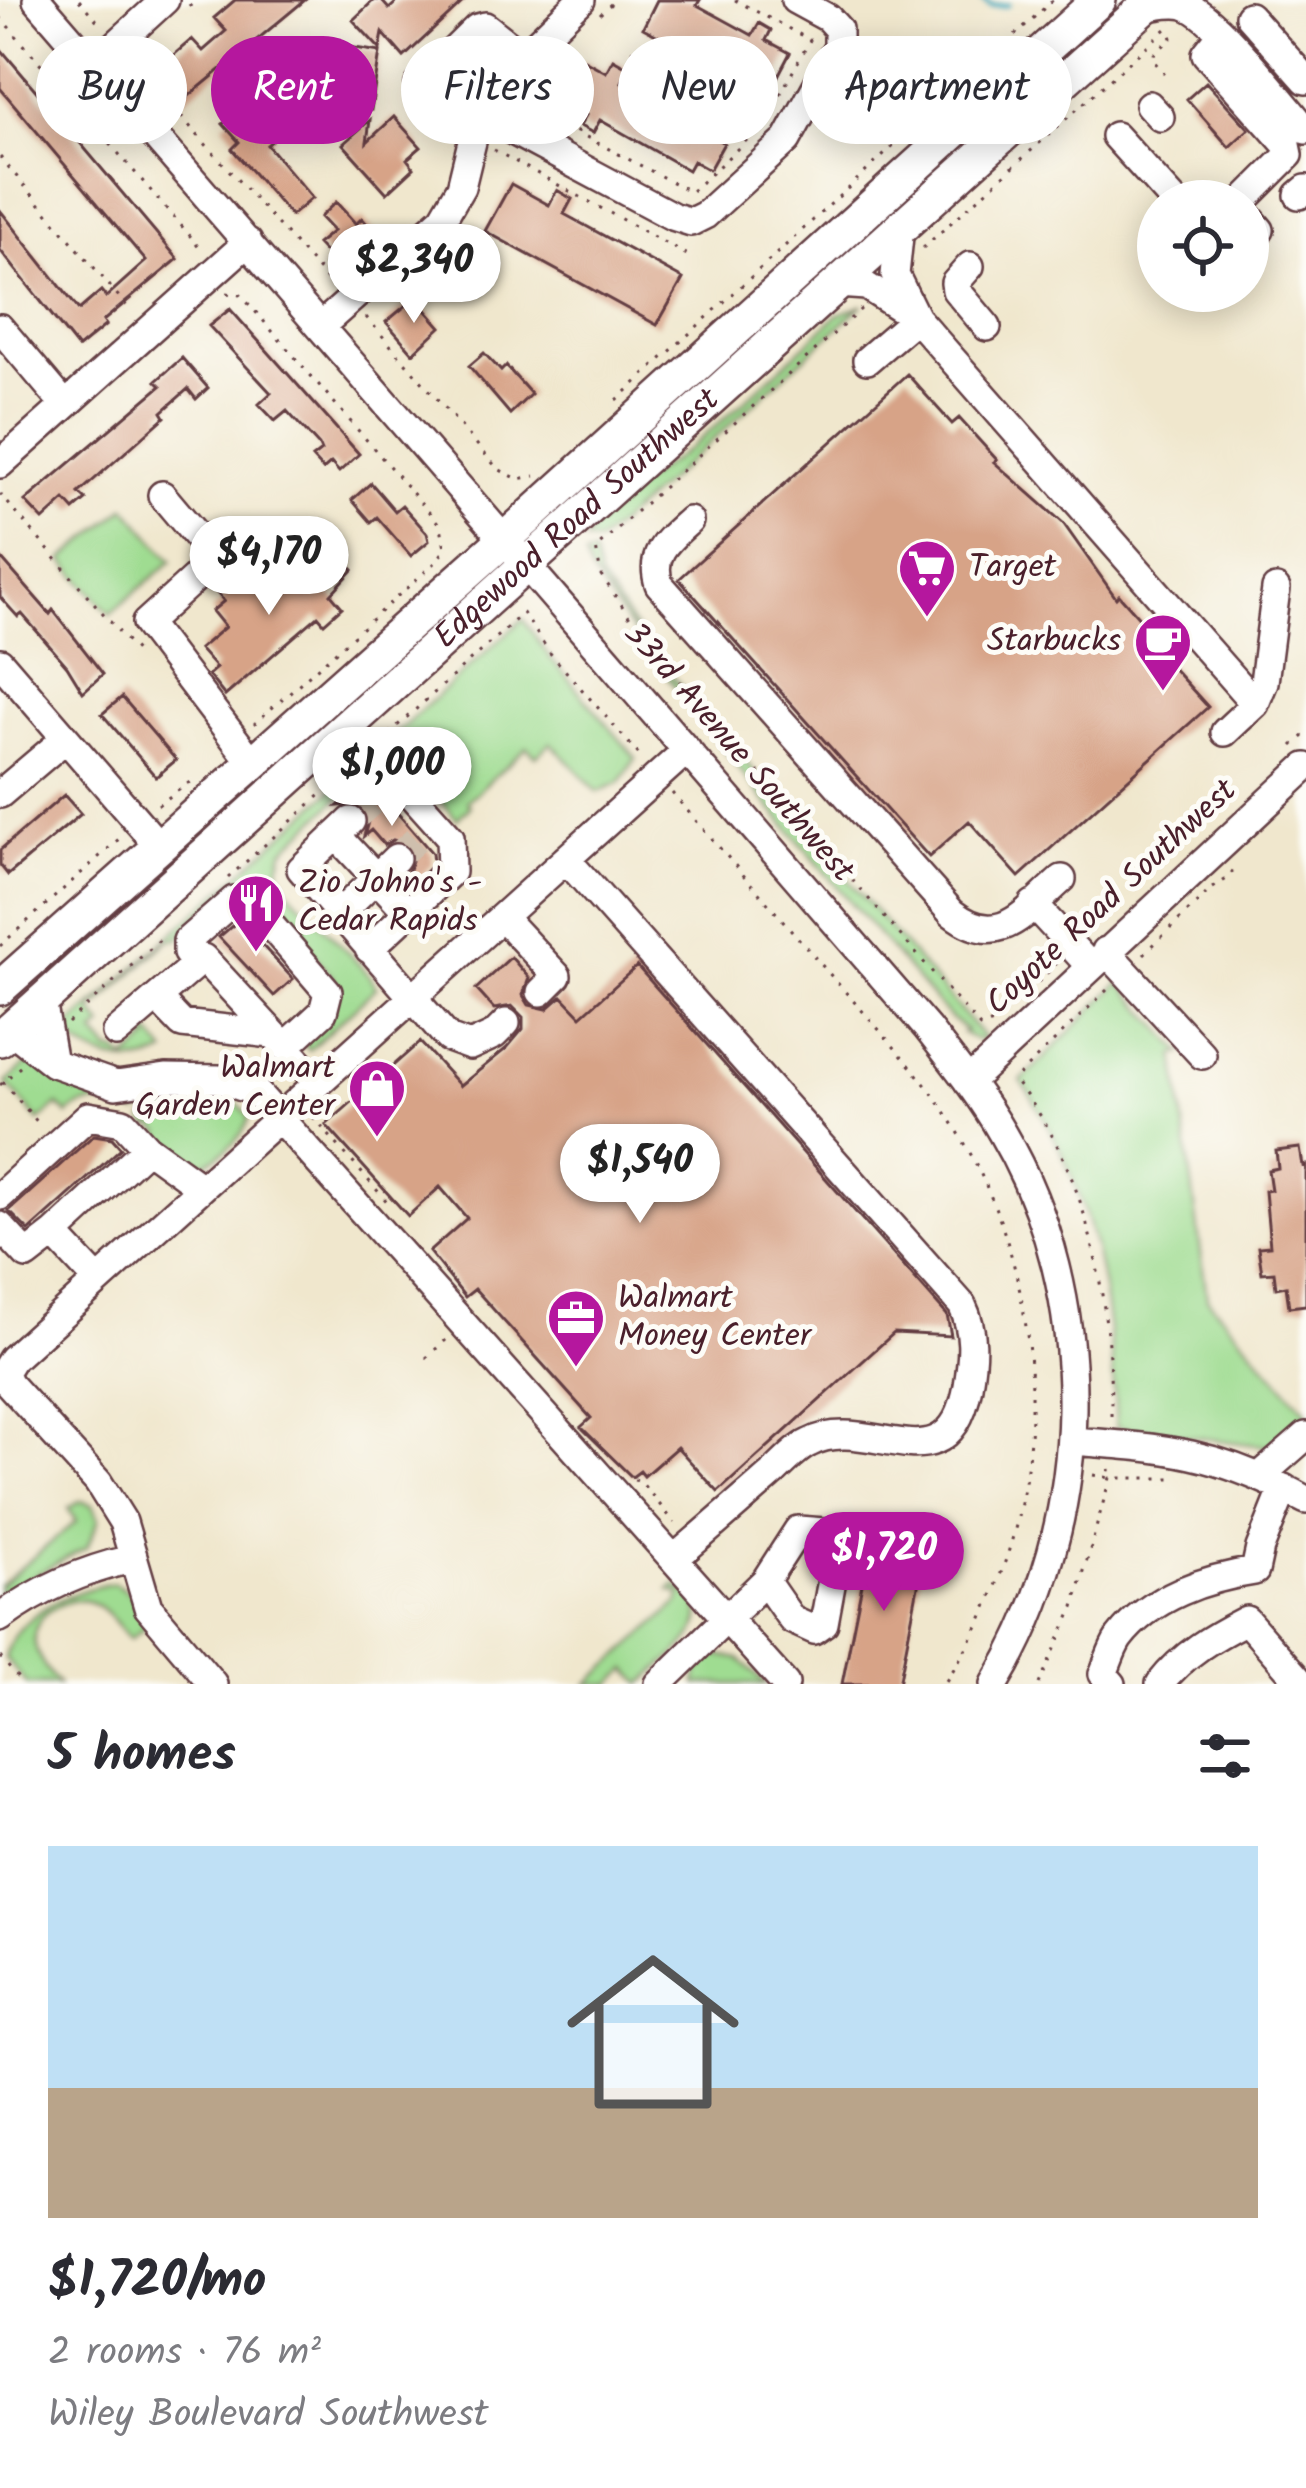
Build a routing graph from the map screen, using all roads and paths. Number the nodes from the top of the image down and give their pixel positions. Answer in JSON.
{"nodes":[{"id":1,"x":37,"y":0,"type":"edge"},
{"id":2,"x":79,"y":0,"type":"edge"},
{"id":3,"x":196,"y":0,"type":"edge"},
{"id":4,"x":615,"y":0,"type":"edge"},
{"id":5,"x":735,"y":0,"type":"edge"},
{"id":6,"x":796,"y":0,"type":"edge"},
{"id":7,"x":1053,"y":0,"type":"edge"},
{"id":8,"x":1100,"y":0,"type":"edge"},
{"id":9,"x":1208,"y":0,"type":"edge"},
{"id":10,"x":1150,"y":3,"type":"edge"},
{"id":11,"x":172,"y":8,"type":"edge"},
{"id":12,"x":584,"y":13,"type":"edge"},
{"id":13,"x":1250,"y":16,"type":"dead end"},
{"id":14,"x":0,"y":17,"type":"edge"},
{"id":15,"x":101,"y":25,"type":"dead end"},
{"id":16,"x":1222,"y":34,"type":"junction"},
{"id":17,"x":69,"y":36,"type":"edge"},
{"id":18,"x":134,"y":36,"type":"edge"},
{"id":19,"x":469,"y":36,"type":"edge"},
{"id":20,"x":498,"y":36,"type":"edge"},
{"id":21,"x":550,"y":36,"type":"edge"},
{"id":22,"x":1286,"y":58,"type":"junction"},
{"id":23,"x":1165,"y":74,"type":"dead end"},
{"id":24,"x":1262,"y":80,"type":"junction"},
{"id":25,"x":1306,"y":80,"type":"edge"},
{"id":26,"x":187,"y":123,"type":"edge"},
{"id":27,"x":778,"y":124,"type":"edge"},
{"id":28,"x":778,"y":128,"type":"edge"},
{"id":29,"x":1306,"y":130,"type":"edge"},
{"id":30,"x":1115,"y":136,"type":"dead end"},
{"id":31,"x":594,"y":141,"type":"edge"},
{"id":32,"x":163,"y":144,"type":"edge"},
{"id":33,"x":480,"y":144,"type":"edge"},
{"id":34,"x":488,"y":144,"type":"edge"},
{"id":35,"x":495,"y":144,"type":"edge"},
{"id":36,"x":521,"y":144,"type":"edge"},
{"id":37,"x":758,"y":144,"type":"edge"},
{"id":38,"x":765,"y":144,"type":"edge"},
{"id":39,"x":0,"y":157,"type":"edge"},
{"id":40,"x":925,"y":158,"type":"junction"},
{"id":41,"x":489,"y":165,"type":"dead end"},
{"id":42,"x":1155,"y":180,"type":"edge"},
{"id":43,"x":1267,"y":180,"type":"edge"},
{"id":44,"x":900,"y":227,"type":"junction"},
{"id":45,"x":248,"y":242,"type":"junction"},
{"id":46,"x":689,"y":256,"type":"dead end"},
{"id":47,"x":970,"y":266,"type":"dead end"},
{"id":48,"x":191,"y":268,"type":"dead end"},
{"id":49,"x":844,"y":278,"type":"junction"},
{"id":50,"x":332,"y":284,"type":"dead end"},
{"id":51,"x":887,"y":286,"type":"junction"},
{"id":52,"x":214,"y":297,"type":"dead end"},
{"id":53,"x":370,"y":311,"type":"dead end"},
{"id":54,"x":916,"y":318,"type":"junction"},
{"id":55,"x":322,"y":326,"type":"junction"},
{"id":56,"x":987,"y":327,"type":"dead end"},
{"id":57,"x":0,"y":328,"type":"edge"},
{"id":58,"x":148,"y":331,"type":"junction"},
{"id":59,"x":867,"y":360,"type":"dead end"},
{"id":60,"x":619,"y":398,"type":"dead end"},
{"id":61,"x":65,"y":405,"type":"junction"},
{"id":62,"x":0,"y":464,"type":"edge"},
{"id":63,"x":536,"y":476,"type":"dead end"},
{"id":64,"x":0,"y":494,"type":"edge"},
{"id":65,"x":162,"y":495,"type":"dead end"},
{"id":66,"x":689,"y":521,"type":"dead end"},
{"id":67,"x":582,"y":548,"type":"dead end"},
{"id":68,"x":596,"y":548,"type":"junction"},
{"id":69,"x":516,"y":550,"type":"junction"},
{"id":70,"x":1276,"y":589,"type":"dead end"},
{"id":71,"x":0,"y":662,"type":"edge"},
{"id":72,"x":149,"y":666,"type":"dead end"},
{"id":73,"x":1255,"y":704,"type":"junction"},
{"id":74,"x":1225,"y":732,"type":"dead end"},
{"id":75,"x":1306,"y":734,"type":"edge"},
{"id":76,"x":65,"y":739,"type":"junction"},
{"id":77,"x":687,"y":750,"type":"junction"},
{"id":78,"x":244,"y":752,"type":"junction"},
{"id":79,"x":1297,"y":759,"type":"edge"},
{"id":80,"x":198,"y":776,"type":"dead end"},
{"id":81,"x":658,"y":777,"type":"junction"},
{"id":82,"x":386,"y":789,"type":"dead end"},
{"id":83,"x":0,"y":794,"type":"edge"},
{"id":84,"x":148,"y":834,"type":"junction"},
{"id":85,"x":566,"y":859,"type":"junction"},
{"id":86,"x":1235,"y":866,"type":"dead end"},
{"id":87,"x":386,"y":868,"type":"junction"},
{"id":88,"x":1061,"y":878,"type":"dead end"},
{"id":89,"x":218,"y":887,"type":"dead end"},
{"id":90,"x":109,"y":892,"type":"junction"},
{"id":91,"x":1033,"y":904,"type":"junction"},
{"id":92,"x":407,"y":912,"type":"junction"},
{"id":93,"x":339,"y":914,"type":"junction"},
{"id":94,"x":502,"y":917,"type":"junction"},
{"id":95,"x":165,"y":935,"type":"dead end"},
{"id":96,"x":0,"y":946,"type":"edge"},
{"id":97,"x":368,"y":949,"type":"junction"},
{"id":98,"x":1090,"y":955,"type":"junction"},
{"id":99,"x":196,"y":964,"type":"junction"},
{"id":100,"x":1126,"y":972,"type":"junction"},
{"id":101,"x":540,"y":974,"type":"dead end"},
{"id":102,"x":0,"y":988,"type":"edge"},
{"id":103,"x":157,"y":998,"type":"junction"},
{"id":104,"x":411,"y":999,"type":"junction"},
{"id":105,"x":42,"y":1001,"type":"junction"},
{"id":106,"x":1013,"y":1006,"type":"dead end"},
{"id":107,"x":997,"y":1022,"type":"dead end"},
{"id":108,"x":506,"y":1023,"type":"dead end"},
{"id":109,"x":116,"y":1033,"type":"dead end"},
{"id":110,"x":5,"y":1035,"type":"edge"},
{"id":111,"x":278,"y":1041,"type":"junction"},
{"id":112,"x":46,"y":1052,"type":"junction"},
{"id":113,"x":1202,"y":1055,"type":"dead end"},
{"id":114,"x":318,"y":1082,"type":"junction"},
{"id":115,"x":968,"y":1082,"type":"junction"},
{"id":116,"x":1,"y":1083,"type":"edge"},
{"id":117,"x":279,"y":1117,"type":"junction"},
{"id":118,"x":57,"y":1144,"type":"junction"},
{"id":119,"x":147,"y":1148,"type":"junction"},
{"id":120,"x":201,"y":1187,"type":"junction"},
{"id":121,"x":0,"y":1196,"type":"edge"},
{"id":122,"x":0,"y":1226,"type":"edge"},
{"id":123,"x":54,"y":1234,"type":"junction"},
{"id":124,"x":98,"y":1281,"type":"junction"},
{"id":125,"x":4,"y":1386,"type":"edge"},
{"id":126,"x":1111,"y":1424,"type":"dead end"},
{"id":127,"x":1306,"y":1436,"type":"edge"},
{"id":128,"x":1071,"y":1441,"type":"junction"},
{"id":129,"x":1109,"y":1455,"type":"dead end"},
{"id":130,"x":1090,"y":1475,"type":"dead end"},
{"id":131,"x":1110,"y":1478,"type":"junction"},
{"id":132,"x":1191,"y":1479,"type":"dead end"},
{"id":133,"x":1283,"y":1489,"type":"edge"},
{"id":134,"x":675,"y":1558,"type":"junction"},
{"id":135,"x":130,"y":1559,"type":"junction"},
{"id":136,"x":1255,"y":1571,"type":"junction"},
{"id":137,"x":765,"y":1581,"type":"dead end"},
{"id":138,"x":0,"y":1618,"type":"edge"},
{"id":139,"x":725,"y":1618,"type":"junction"},
{"id":140,"x":1246,"y":1619,"type":"junction"},
{"id":141,"x":0,"y":1657,"type":"edge"},
{"id":142,"x":663,"y":1682,"type":"edge"},
{"id":143,"x":23,"y":1684,"type":"edge"},
{"id":144,"x":214,"y":1684,"type":"edge"},
{"id":145,"x":785,"y":1684,"type":"edge"},
{"id":146,"x":944,"y":1684,"type":"edge"},
{"id":147,"x":995,"y":1684,"type":"edge"},
{"id":148,"x":1039,"y":1684,"type":"edge"},
{"id":149,"x":1112,"y":1684,"type":"edge"},
{"id":150,"x":1160,"y":1684,"type":"edge"},
{"id":151,"x":1302,"y":1684,"type":"edge"}],
"edges":[{"from":1,"to":17,"type":"street","name":"33rd Avenue Southwest"},
{"from":2,"to":15,"type":"path"},
{"from":3,"to":11,"type":"path"},
{"from":4,"to":12,"type":"path"},
{"from":5,"to":27,"type":"path"},
{"from":6,"to":28,"type":"street"},
{"from":7,"to":60,"type":"path"},
{"from":8,"to":40,"type":"main road","name":"Edgewood Road Southwest"},
{"from":9,"to":16,"type":"street"},
{"from":10,"to":16,"type":"street"},
{"from":10,"to":44,"type":"main road","name":"Edgewood Road Southwest"},
{"from":11,"to":18,"type":"street"},
{"from":12,"to":21,"type":"street"},
{"from":13,"to":22,"type":"street"},
{"from":14,"to":48,"type":"path"},
{"from":16,"to":24,"type":"street"},
{"from":16,"to":43,"type":"street"},
{"from":19,"to":20,"type":"street"},
{"from":22,"to":24,"type":"street"},
{"from":22,"to":25,"type":"street"},
{"from":23,"to":51,"type":"path"},
{"from":24,"to":29,"type":"street"},
{"from":26,"to":50,"type":"path"},
{"from":30,"to":42,"type":"street"},
{"from":31,"to":37,"type":"path"},
{"from":32,"to":45,"type":"street","name":"33rd Avenue Southwest"},
{"from":33,"to":55,"type":"street"},
{"from":34,"to":41,"type":"path"},
{"from":35,"to":46,"type":"path"},
{"from":36,"to":38,"type":"street"},
{"from":39,"to":58,"type":"path"},
{"from":40,"to":49,"type":"main road"},
{"from":40,"to":69,"type":"main road","name":"Edgewood Road Southwest"},
{"from":44,"to":49,"type":"main road","name":"Edgewood Road Southwest"},
{"from":44,"to":51,"type":"street"},
{"from":45,"to":55,"type":"street","name":"33rd Avenue Southwest"},
{"from":45,"to":58,"type":"street"},
{"from":47,"to":56,"type":"street"},
{"from":49,"to":51,"type":"street"},
{"from":49,"to":69,"type":"main road","name":"Edgewood Road Southwest"},
{"from":51,"to":54,"type":"street"},
{"from":51,"to":68,"type":"path"},
{"from":52,"to":78,"type":"path"},
{"from":53,"to":63,"type":"path"},
{"from":54,"to":59,"type":"street"},
{"from":54,"to":73,"type":"street"},
{"from":55,"to":69,"type":"street","name":"33rd Avenue Southwest"},
{"from":57,"to":61,"type":"street"},
{"from":58,"to":61,"type":"street"},
{"from":61,"to":62,"type":"street"},
{"from":64,"to":72,"type":"path"},
{"from":65,"to":78,"type":"street"},
{"from":66,"to":91,"type":"street"},
{"from":67,"to":68,"type":"path"},
{"from":68,"to":107,"type":"path"},
{"from":69,"to":77,"type":"street","name":"33rd Avenue Southwest"},
{"from":69,"to":78,"type":"main road","name":"Edgewood Road Southwest"},
{"from":69,"to":105,"type":"main road","name":"Edgewood Road Southwest"},
{"from":70,"to":73,"type":"street"},
{"from":71,"to":76,"type":"street"},
{"from":73,"to":74,"type":"street"},
{"from":75,"to":79,"type":"path"},
{"from":76,"to":83,"type":"street"},
{"from":76,"to":84,"type":"street"},
{"from":77,"to":81,"type":"street"},
{"from":77,"to":115,"type":"street","name":"33rd Avenue Southwest"},
{"from":78,"to":84,"type":"main road","name":"Edgewood Road Southwest"},
{"from":79,"to":98,"type":"street","name":"Coyote Road Southwest"},
{"from":80,"to":84,"type":"path"},
{"from":81,"to":85,"type":"street"},
{"from":81,"to":89,"type":"path"},
{"from":81,"to":146,"type":"path"},
{"from":82,"to":92,"type":"street"},
{"from":84,"to":90,"type":"main road","name":"Edgewood Road Southwest"},
{"from":84,"to":96,"type":"path"},
{"from":85,"to":94,"type":"street"},
{"from":85,"to":134,"type":"street"},
{"from":86,"to":100,"type":"path"},
{"from":87,"to":92,"type":"street"},
{"from":87,"to":93,"type":"street"},
{"from":87,"to":93,"type":"street"},
{"from":88,"to":91,"type":"street"},
{"from":90,"to":102,"type":"main road","name":"Edgewood Road Southwest"},
{"from":90,"to":110,"type":"main road"},
{"from":91,"to":98,"type":"street"},
{"from":92,"to":97,"type":"street"},
{"from":93,"to":97,"type":"street"},
{"from":94,"to":101,"type":"street"},
{"from":94,"to":104,"type":"street"},
{"from":95,"to":112,"type":"path"},
{"from":97,"to":104,"type":"street"},
{"from":98,"to":100,"type":"street"},
{"from":98,"to":106,"type":"path"},
{"from":98,"to":115,"type":"street","name":"Coyote Road Southwest"},
{"from":99,"to":103,"type":"street"},
{"from":99,"to":111,"type":"street"},
{"from":99,"to":111,"type":"street"},
{"from":100,"to":113,"type":"street"},
{"from":100,"to":126,"type":"path"},
{"from":103,"to":109,"type":"street"},
{"from":103,"to":111,"type":"street"},
{"from":104,"to":108,"type":"street"},
{"from":104,"to":114,"type":"street"},
{"from":105,"to":110,"type":"main road","name":"Edgewood Road Southwest"},
{"from":105,"to":112,"type":"street"},
{"from":110,"to":112,"type":"street"},
{"from":111,"to":114,"type":"street"},
{"from":112,"to":116,"type":"path"},
{"from":112,"to":117,"type":"street"},
{"from":114,"to":117,"type":"street"},
{"from":115,"to":128,"type":"street","name":"33rd Avenue Southwest"},
{"from":116,"to":118,"type":"path"},
{"from":117,"to":120,"type":"street"},
{"from":117,"to":134,"type":"street"},
{"from":118,"to":119,"type":"street"},
{"from":118,"to":121,"type":"street"},
{"from":119,"to":120,"type":"street"},
{"from":119,"to":123,"type":"street"},
{"from":120,"to":124,"type":"street"},
{"from":122,"to":123,"type":"street"},
{"from":123,"to":124,"type":"street"},
{"from":124,"to":125,"type":"street"},
{"from":125,"to":135,"type":"street"},
{"from":127,"to":133,"type":"street"},
{"from":128,"to":133,"type":"street"},
{"from":128,"to":147,"type":"street","name":"33rd Avenue Southwest"},
{"from":129,"to":131,"type":"path"},
{"from":130,"to":131,"type":"path"},
{"from":131,"to":132,"type":"path"},
{"from":131,"to":148,"type":"path"},
{"from":133,"to":136,"type":"street"},
{"from":134,"to":139,"type":"street"},
{"from":135,"to":138,"type":"street"},
{"from":135,"to":144,"type":"street"},
{"from":136,"to":140,"type":"street"},
{"from":136,"to":149,"type":"street"},
{"from":137,"to":139,"type":"street"},
{"from":139,"to":142,"type":"street"},
{"from":139,"to":145,"type":"street"},
{"from":140,"to":150,"type":"street"},
{"from":140,"to":151,"type":"street"},
{"from":141,"to":143,"type":"path"}]}
